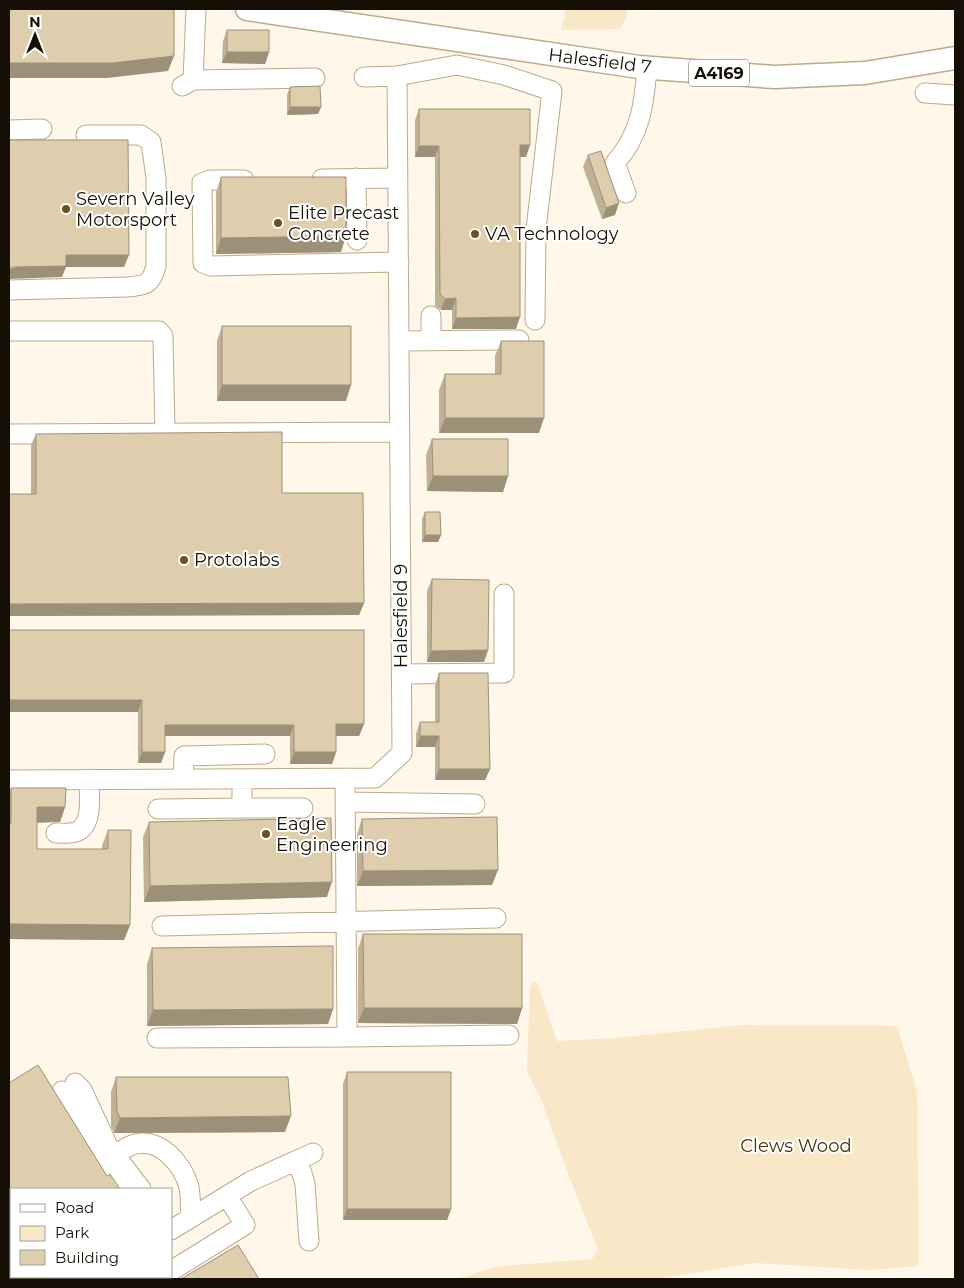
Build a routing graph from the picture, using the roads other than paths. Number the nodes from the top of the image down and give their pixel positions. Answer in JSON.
{"nodes":[{"id":1,"x":196,"y":9,"type":"edge"},
{"id":2,"x":247,"y":9,"type":"edge"},
{"id":3,"x":330,"y":14,"type":"edge"},
{"id":4,"x":955,"y":58,"type":"edge"},
{"id":5,"x":648,"y":68,"type":"junction"},
{"id":6,"x":397,"y":76,"type":"junction"},
{"id":7,"x":364,"y":77,"type":"dead end"},
{"id":8,"x":315,"y":78,"type":"dead end"},
{"id":9,"x":925,"y":93,"type":"dead end"},
{"id":10,"x":955,"y":95,"type":"edge"},
{"id":11,"x":42,"y":128,"type":"dead end"},
{"id":12,"x":9,"y":130,"type":"edge"},
{"id":13,"x":86,"y":135,"type":"dead end"},
{"id":14,"x":356,"y":178,"type":"junction"},
{"id":15,"x":398,"y":178,"type":"junction"},
{"id":16,"x":304,"y":179,"type":"edge"},
{"id":17,"x":266,"y":180,"type":"edge"},
{"id":18,"x":626,"y":193,"type":"dead end"},
{"id":19,"x":357,"y":240,"type":"dead end"},
{"id":20,"x":399,"y":262,"type":"junction"},
{"id":21,"x":9,"y":290,"type":"edge"},
{"id":22,"x":431,"y":316,"type":"dead end"},
{"id":23,"x":535,"y":320,"type":"dead end"},
{"id":24,"x":9,"y":331,"type":"edge"},
{"id":25,"x":519,"y":340,"type":"edge"},
{"id":26,"x":399,"y":341,"type":"junction"},
{"id":27,"x":431,"y":341,"type":"junction"},
{"id":28,"x":400,"y":432,"type":"junction"},
{"id":29,"x":165,"y":433,"type":"junction"},
{"id":30,"x":9,"y":434,"type":"edge"},
{"id":31,"x":504,"y":594,"type":"dead end"},
{"id":32,"x":402,"y":674,"type":"junction"},
{"id":33,"x":266,"y":754,"type":"dead end"},
{"id":34,"x":345,"y":778,"type":"junction"},
{"id":35,"x":183,"y":779,"type":"junction"},
{"id":36,"x":242,"y":779,"type":"junction"},
{"id":37,"x":9,"y":780,"type":"edge"},
{"id":38,"x":89,"y":780,"type":"junction"},
{"id":39,"x":346,"y":802,"type":"junction"},
{"id":40,"x":475,"y":804,"type":"dead end"},
{"id":41,"x":242,"y":808,"type":"junction"},
{"id":42,"x":304,"y":808,"type":"dead end"},
{"id":43,"x":158,"y":809,"type":"dead end"},
{"id":44,"x":56,"y":833,"type":"dead end"},
{"id":45,"x":496,"y":918,"type":"dead end"},
{"id":46,"x":347,"y":922,"type":"junction"},
{"id":47,"x":162,"y":926,"type":"dead end"},
{"id":48,"x":509,"y":1036,"type":"dead end"},
{"id":49,"x":347,"y":1037,"type":"junction"},
{"id":50,"x":157,"y":1038,"type":"dead end"},
{"id":51,"x":116,"y":1155,"type":"junction"},
{"id":52,"x":121,"y":1188,"type":"edge"},
{"id":53,"x":140,"y":1188,"type":"edge"},
{"id":54,"x":226,"y":1196,"type":"junction"},
{"id":55,"x":191,"y":1218,"type":"junction"},
{"id":56,"x":172,"y":1229,"type":"edge"},
{"id":57,"x":309,"y":1241,"type":"dead end"},
{"id":58,"x":172,"y":1270,"type":"edge"}],
"edges":[{"from":1,"to":8,"type":"street"},
{"from":2,"to":3,"type":"main road","name":"Halesfield 7","number":"A4169"},
{"from":3,"to":5,"type":"main road","name":"Halesfield 7","number":"A4169"},
{"from":4,"to":5,"type":"main road","name":"Halesfield 7","number":"A4169"},
{"from":5,"to":18,"type":"street"},
{"from":6,"to":7,"type":"street"},
{"from":6,"to":15,"type":"street","name":"Halesfield 9"},
{"from":6,"to":23,"type":"street"},
{"from":9,"to":10,"type":"street"},
{"from":11,"to":12,"type":"street"},
{"from":13,"to":21,"type":"street"},
{"from":14,"to":15,"type":"street"},
{"from":14,"to":16,"type":"street"},
{"from":14,"to":19,"type":"street"},
{"from":15,"to":20,"type":"street","name":"Halesfield 9"},
{"from":17,"to":20,"type":"street"},
{"from":20,"to":26,"type":"street","name":"Halesfield 9"},
{"from":22,"to":27,"type":"street"},
{"from":24,"to":29,"type":"street"},
{"from":25,"to":27,"type":"street"},
{"from":26,"to":27,"type":"street"},
{"from":26,"to":28,"type":"street","name":"Halesfield 9"},
{"from":28,"to":29,"type":"street"},
{"from":28,"to":32,"type":"street","name":"Halesfield 9"},
{"from":29,"to":30,"type":"street"},
{"from":31,"to":32,"type":"street"},
{"from":32,"to":34,"type":"street","name":"Halesfield 9"},
{"from":33,"to":35,"type":"street"},
{"from":34,"to":36,"type":"street","name":"Halesfield 9"},
{"from":34,"to":39,"type":"street"},
{"from":35,"to":36,"type":"street","name":"Halesfield 9"},
{"from":35,"to":38,"type":"street","name":"Halesfield 9"},
{"from":36,"to":41,"type":"street"},
{"from":37,"to":38,"type":"street","name":"Halesfield 9"},
{"from":38,"to":44,"type":"street"},
{"from":39,"to":40,"type":"street"},
{"from":39,"to":46,"type":"street"},
{"from":41,"to":42,"type":"street"},
{"from":41,"to":43,"type":"street"},
{"from":45,"to":46,"type":"street"},
{"from":46,"to":47,"type":"street"},
{"from":46,"to":49,"type":"street"},
{"from":48,"to":49,"type":"street"},
{"from":49,"to":50,"type":"street"},
{"from":51,"to":52,"type":"street"},
{"from":51,"to":53,"type":"street"},
{"from":51,"to":55,"type":"street"},
{"from":54,"to":55,"type":"street"},
{"from":54,"to":57,"type":"street"},
{"from":54,"to":58,"type":"street"},
{"from":55,"to":56,"type":"street"}]}
